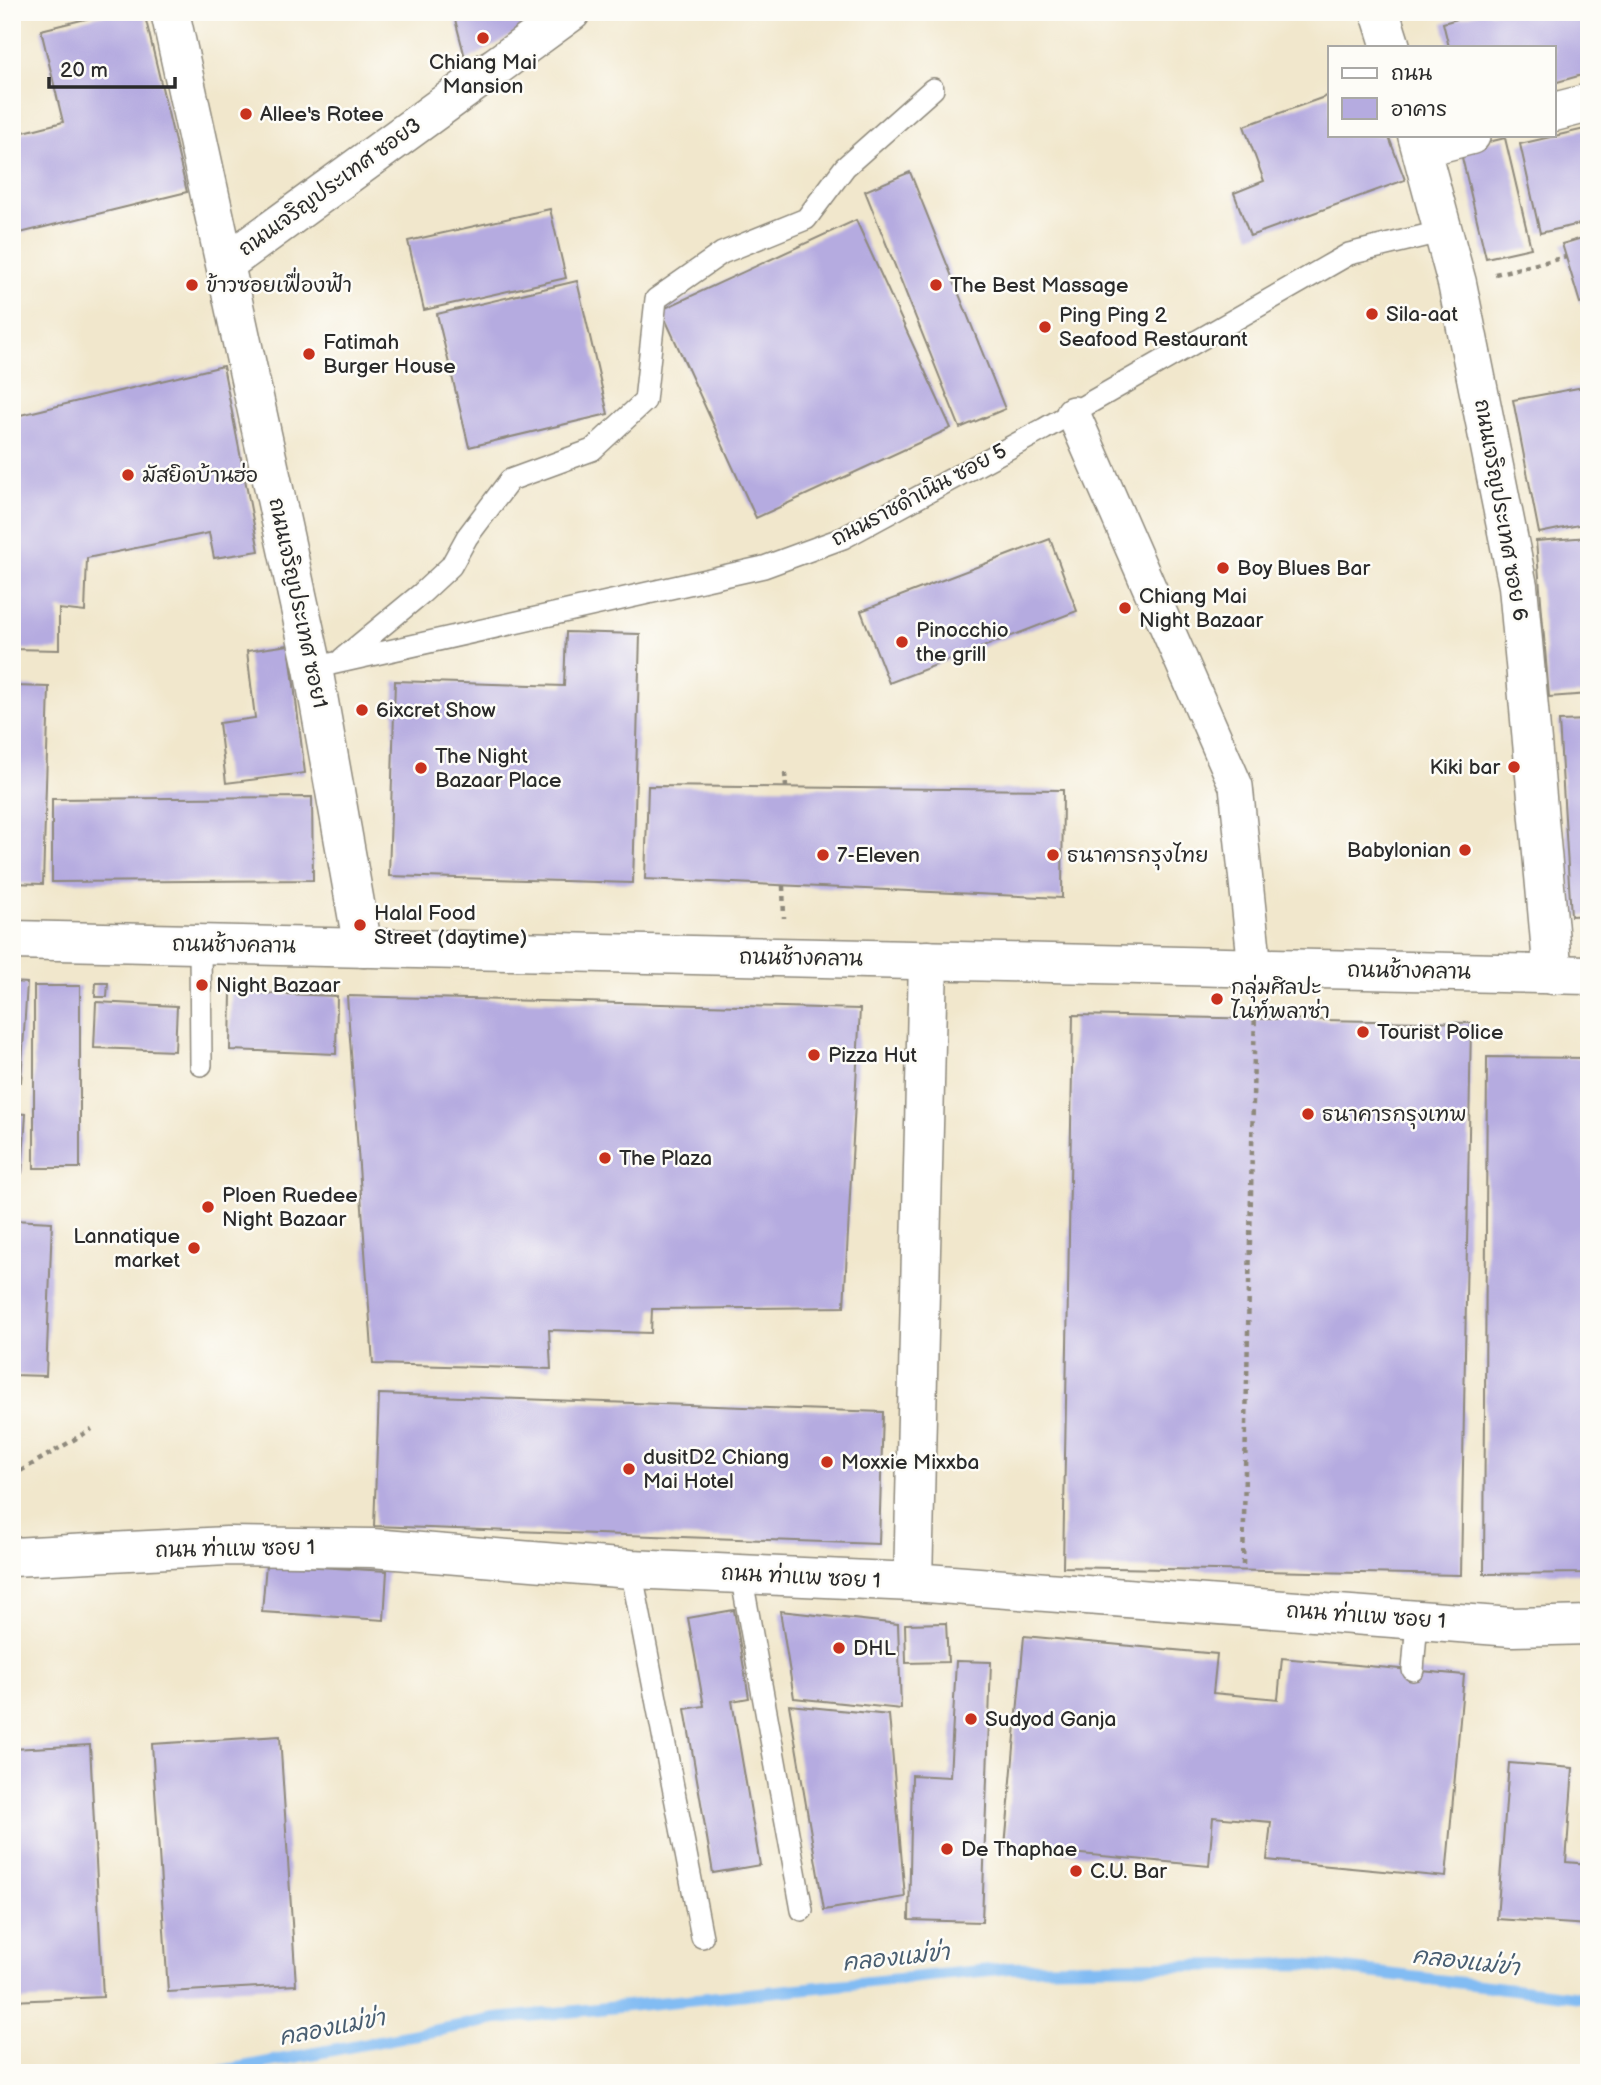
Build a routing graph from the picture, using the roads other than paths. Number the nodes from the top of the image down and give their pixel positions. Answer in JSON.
{"nodes":[{"id":1,"x":170,"y":12,"type":"edge"},
{"id":2,"x":571,"y":12,"type":"edge"},
{"id":3,"x":1380,"y":12,"type":"edge"},
{"id":4,"x":1391,"y":46,"type":"edge"},
{"id":5,"x":933,"y":89,"type":"dead end"},
{"id":6,"x":1589,"y":103,"type":"edge"},
{"id":7,"x":1556,"y":111,"type":"edge"},
{"id":8,"x":1464,"y":136,"type":"edge"},
{"id":9,"x":1419,"y":142,"type":"edge"},
{"id":10,"x":1444,"y":231,"type":"junction"},
{"id":11,"x":225,"y":264,"type":"junction"},
{"id":12,"x":1073,"y":413,"type":"junction"},
{"id":13,"x":325,"y":666,"type":"junction"},
{"id":14,"x":12,"y":940,"type":"edge"},
{"id":15,"x":200,"y":944,"type":"junction"},
{"id":16,"x":363,"y":948,"type":"junction"},
{"id":17,"x":928,"y":960,"type":"junction"},
{"id":18,"x":1255,"y":968,"type":"junction"},
{"id":19,"x":1571,"y":975,"type":"edge"},
{"id":20,"x":201,"y":1065,"type":"dead end"},
{"id":21,"x":12,"y":1557,"type":"edge"},
{"id":22,"x":631,"y":1569,"type":"junction"},
{"id":23,"x":741,"y":1574,"type":"junction"},
{"id":24,"x":912,"y":1582,"type":"junction"},
{"id":25,"x":1417,"y":1620,"type":"junction"},
{"id":26,"x":1589,"y":1625,"type":"edge"},
{"id":27,"x":1413,"y":1671,"type":"dead end"},
{"id":28,"x":802,"y":1910,"type":"dead end"},
{"id":29,"x":702,"y":1937,"type":"dead end"}],
"edges":[{"from":1,"to":11,"type":"street","name":"ถนนเจริญประเทศ ซอย1"},
{"from":2,"to":11,"type":"street","name":"ถนนเจริญประเทศ ซอย3"},
{"from":3,"to":4,"type":"street"},
{"from":5,"to":13,"type":"lane"},
{"from":6,"to":7,"type":"street"},
{"from":8,"to":9,"type":"street"},
{"from":9,"to":10,"type":"street","name":"ถนนเจริญประเทศ ซอย 6"},
{"from":10,"to":12,"type":"lane","name":"ถนนราชดำเนิน ซอย 5"},
{"from":10,"to":19,"type":"street","name":"ถนนเจริญประเทศ ซอย 6"},
{"from":11,"to":13,"type":"street","name":"ถนนเจริญประเทศ ซอย1"},
{"from":12,"to":13,"type":"lane","name":"ถนนราชดำเนิน ซอย 5"},
{"from":12,"to":18,"type":"street"},
{"from":13,"to":16,"type":"street","name":"ถนนเจริญประเทศ ซอย1"},
{"from":14,"to":15,"type":"street","name":"ถนนช้างคลาน"},
{"from":15,"to":16,"type":"street","name":"ถนนช้างคลาน"},
{"from":15,"to":20,"type":"lane"},
{"from":16,"to":17,"type":"street","name":"ถนนช้างคลาน"},
{"from":17,"to":18,"type":"street","name":"ถนนช้างคลาน"},
{"from":17,"to":24,"type":"street"},
{"from":18,"to":19,"type":"street","name":"ถนนช้างคลาน"},
{"from":21,"to":22,"type":"street","name":"ถนน ท่าแพ ซอย 1"},
{"from":22,"to":23,"type":"street","name":"ถนน ท่าแพ ซอย 1"},
{"from":22,"to":29,"type":"lane"},
{"from":23,"to":24,"type":"street","name":"ถนน ท่าแพ ซอย 1"},
{"from":23,"to":28,"type":"lane"},
{"from":24,"to":25,"type":"street","name":"ถนน ท่าแพ ซอย 1"},
{"from":25,"to":26,"type":"street","name":"ถนน ท่าแพ ซอย 1"},
{"from":25,"to":27,"type":"lane"}]}
